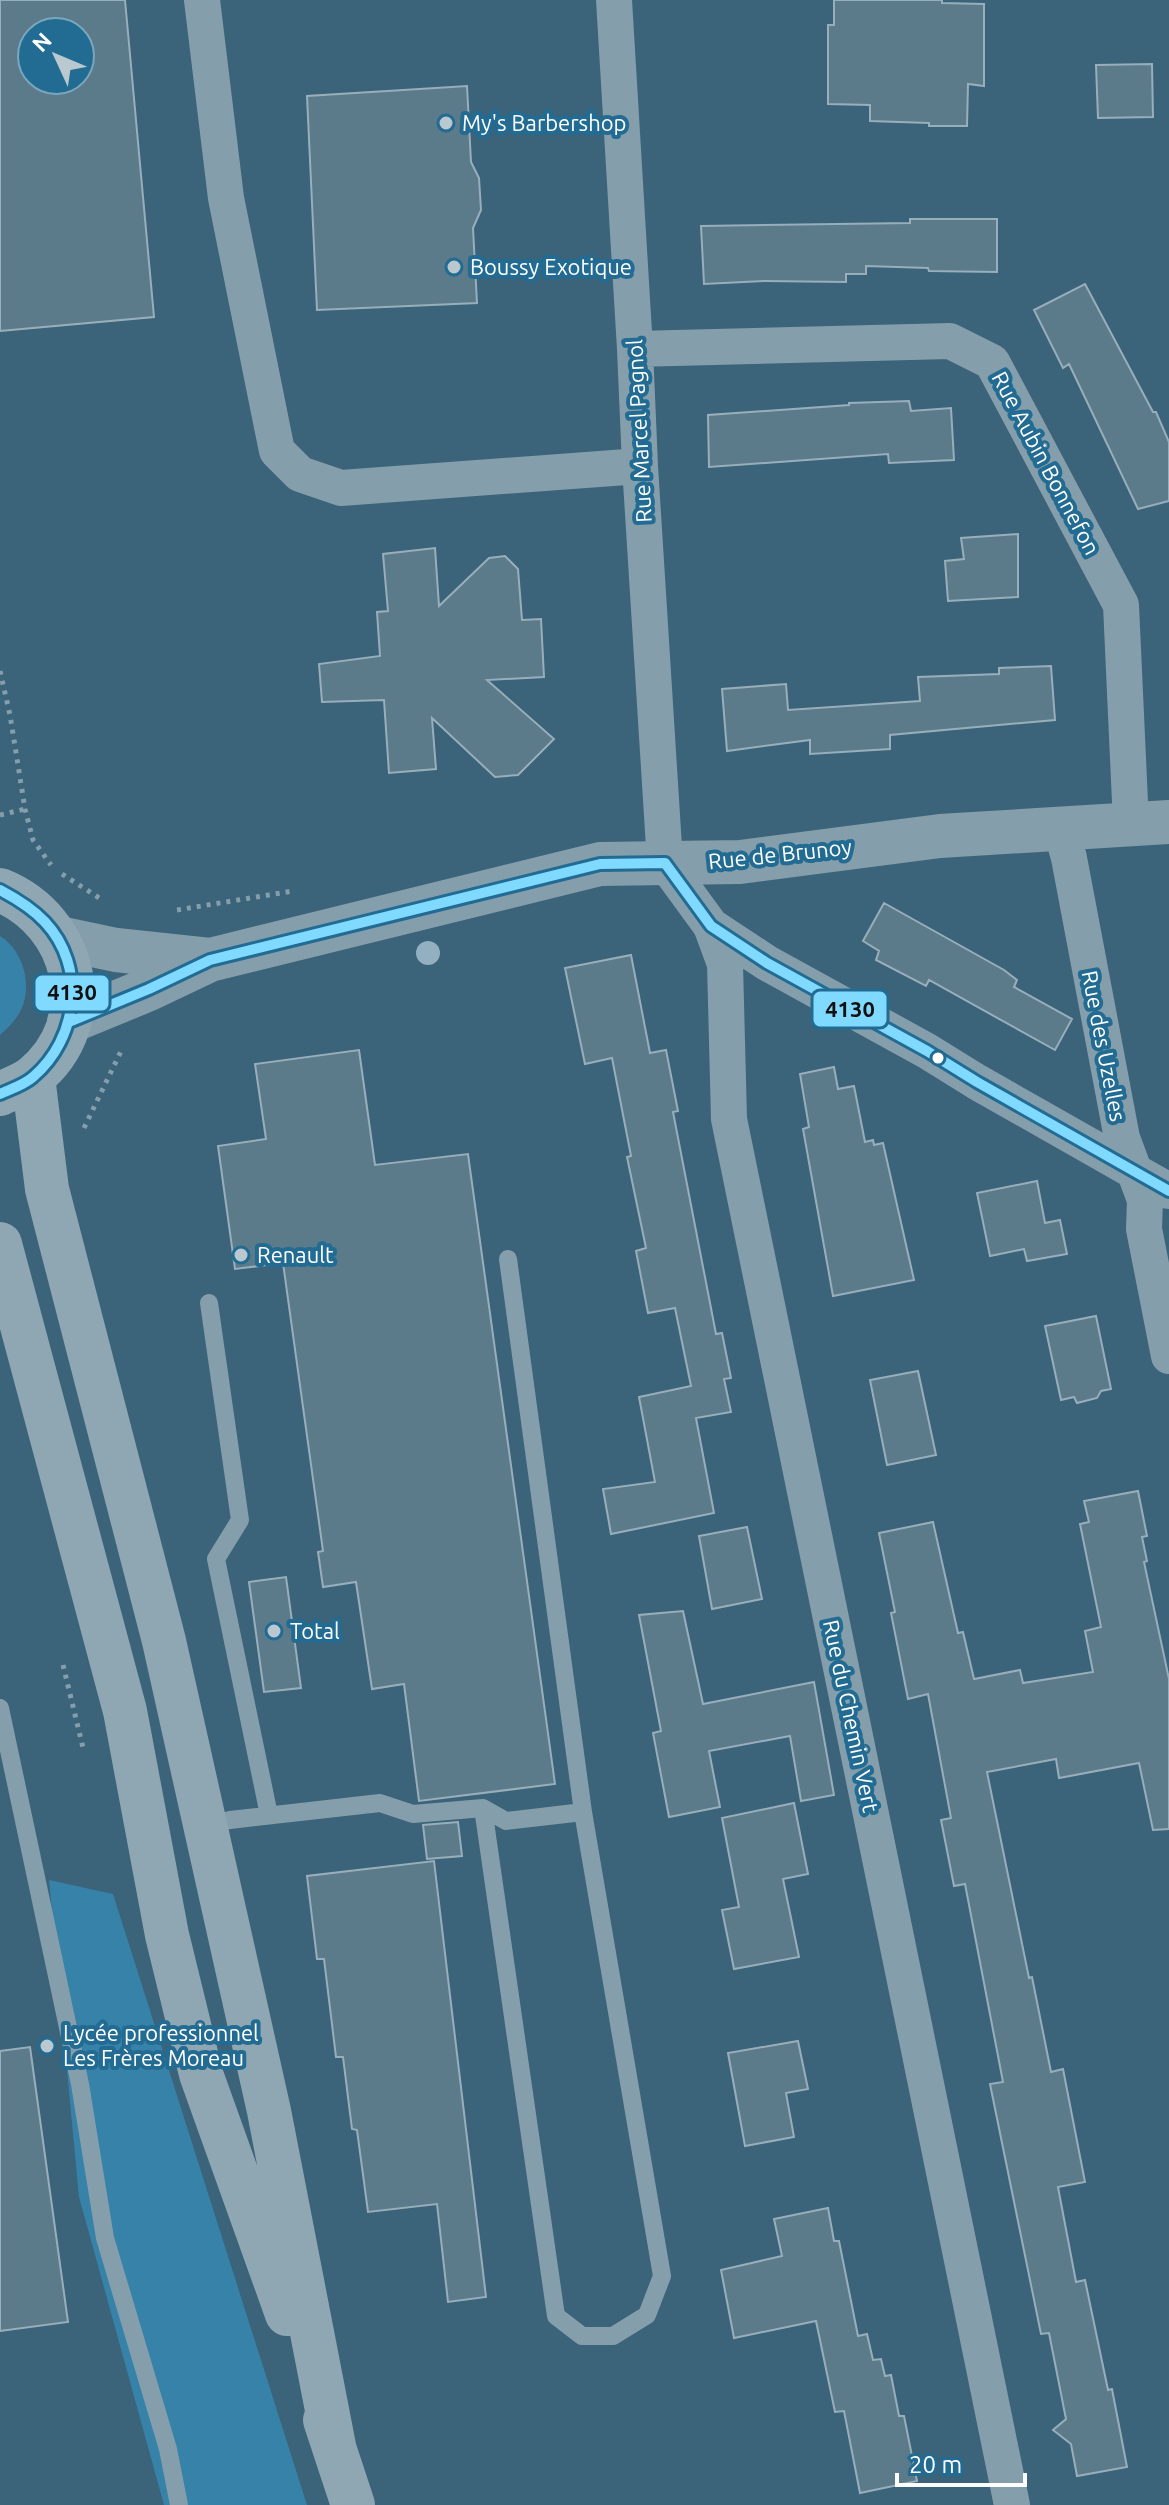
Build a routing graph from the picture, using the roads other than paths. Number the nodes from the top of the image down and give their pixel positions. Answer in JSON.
{"nodes":[{"id":1,"x":202,"y":0,"type":"edge"},
{"id":2,"x":614,"y":0,"type":"edge"},
{"id":3,"x":635,"y":349,"type":"junction"},
{"id":4,"x":640,"y":466,"type":"junction"},
{"id":5,"x":1150,"y":823,"type":"edge"},
{"id":6,"x":1061,"y":829,"type":"junction"},
{"id":7,"x":665,"y":863,"type":"junction"},
{"id":8,"x":1,"y":889,"type":"edge"},
{"id":9,"x":711,"y":926,"type":"junction"},
{"id":10,"x":59,"y":938,"type":"junction"},
{"id":11,"x":210,"y":960,"type":"junction"},
{"id":12,"x":69,"y":1022,"type":"junction"},
{"id":13,"x":16,"y":1086,"type":"edge"},
{"id":14,"x":1137,"y":1173,"type":"junction"},
{"id":15,"x":1169,"y":1191,"type":"edge"},
{"id":16,"x":0,"y":1244,"type":"edge"},
{"id":17,"x":508,"y":1259,"type":"dead end"},
{"id":18,"x":209,"y":1303,"type":"dead end"},
{"id":19,"x":1169,"y":1356,"type":"edge"},
{"id":20,"x":0,"y":1708,"type":"edge"},
{"id":21,"x":483,"y":1808,"type":"junction"},
{"id":22,"x":583,"y":1812,"type":"junction"},
{"id":23,"x":269,"y":1815,"type":"junction"},
{"id":24,"x":205,"y":1825,"type":"junction"},
{"id":25,"x":334,"y":2446,"type":"junction"},
{"id":26,"x":179,"y":2505,"type":"edge"},
{"id":27,"x":353,"y":2505,"type":"edge"},
{"id":28,"x":1012,"y":2505,"type":"edge"}],
"edges":[{"from":1,"to":4,"type":"street"},
{"from":2,"to":3,"type":"street","name":"Rue Marcel Pagnol"},
{"from":3,"to":4,"type":"street","name":"Rue Marcel Pagnol"},
{"from":3,"to":5,"type":"street","name":"Rue Aubin Bonnefon"},
{"from":4,"to":7,"type":"street","name":"Rue Marcel Pagnol"},
{"from":5,"to":6,"type":"street","name":"Rue de Brunoy"},
{"from":6,"to":7,"type":"street","name":"Rue de Brunoy"},
{"from":6,"to":14,"type":"street","name":"Rue des Uzelles"},
{"from":7,"to":9,"type":"street"},
{"from":7,"to":11,"type":"street","name":"Rue de Brunoy"},
{"from":8,"to":10,"type":"main road"},
{"from":9,"to":14,"type":"street"},
{"from":9,"to":28,"type":"street","name":"Rue du Chemin Vert"},
{"from":10,"to":11,"type":"street","name":"Rue de Brunoy"},
{"from":10,"to":12,"type":"main road"},
{"from":11,"to":12,"type":"street","name":"Rue de Brunoy"},
{"from":12,"to":13,"type":"main road"},
{"from":13,"to":24,"type":"main road"},
{"from":14,"to":15,"type":"street"},
{"from":14,"to":19,"type":"street","name":"Rue des Uzelles"},
{"from":16,"to":25,"type":"main road"},
{"from":17,"to":22,"type":"lane"},
{"from":18,"to":23,"type":"lane"},
{"from":20,"to":26,"type":"lane"},
{"from":21,"to":22,"type":"lane"},
{"from":21,"to":22,"type":"lane"},
{"from":21,"to":23,"type":"lane"},
{"from":23,"to":24,"type":"lane"},
{"from":24,"to":25,"type":"main road"},
{"from":25,"to":27,"type":"main road"}]}
